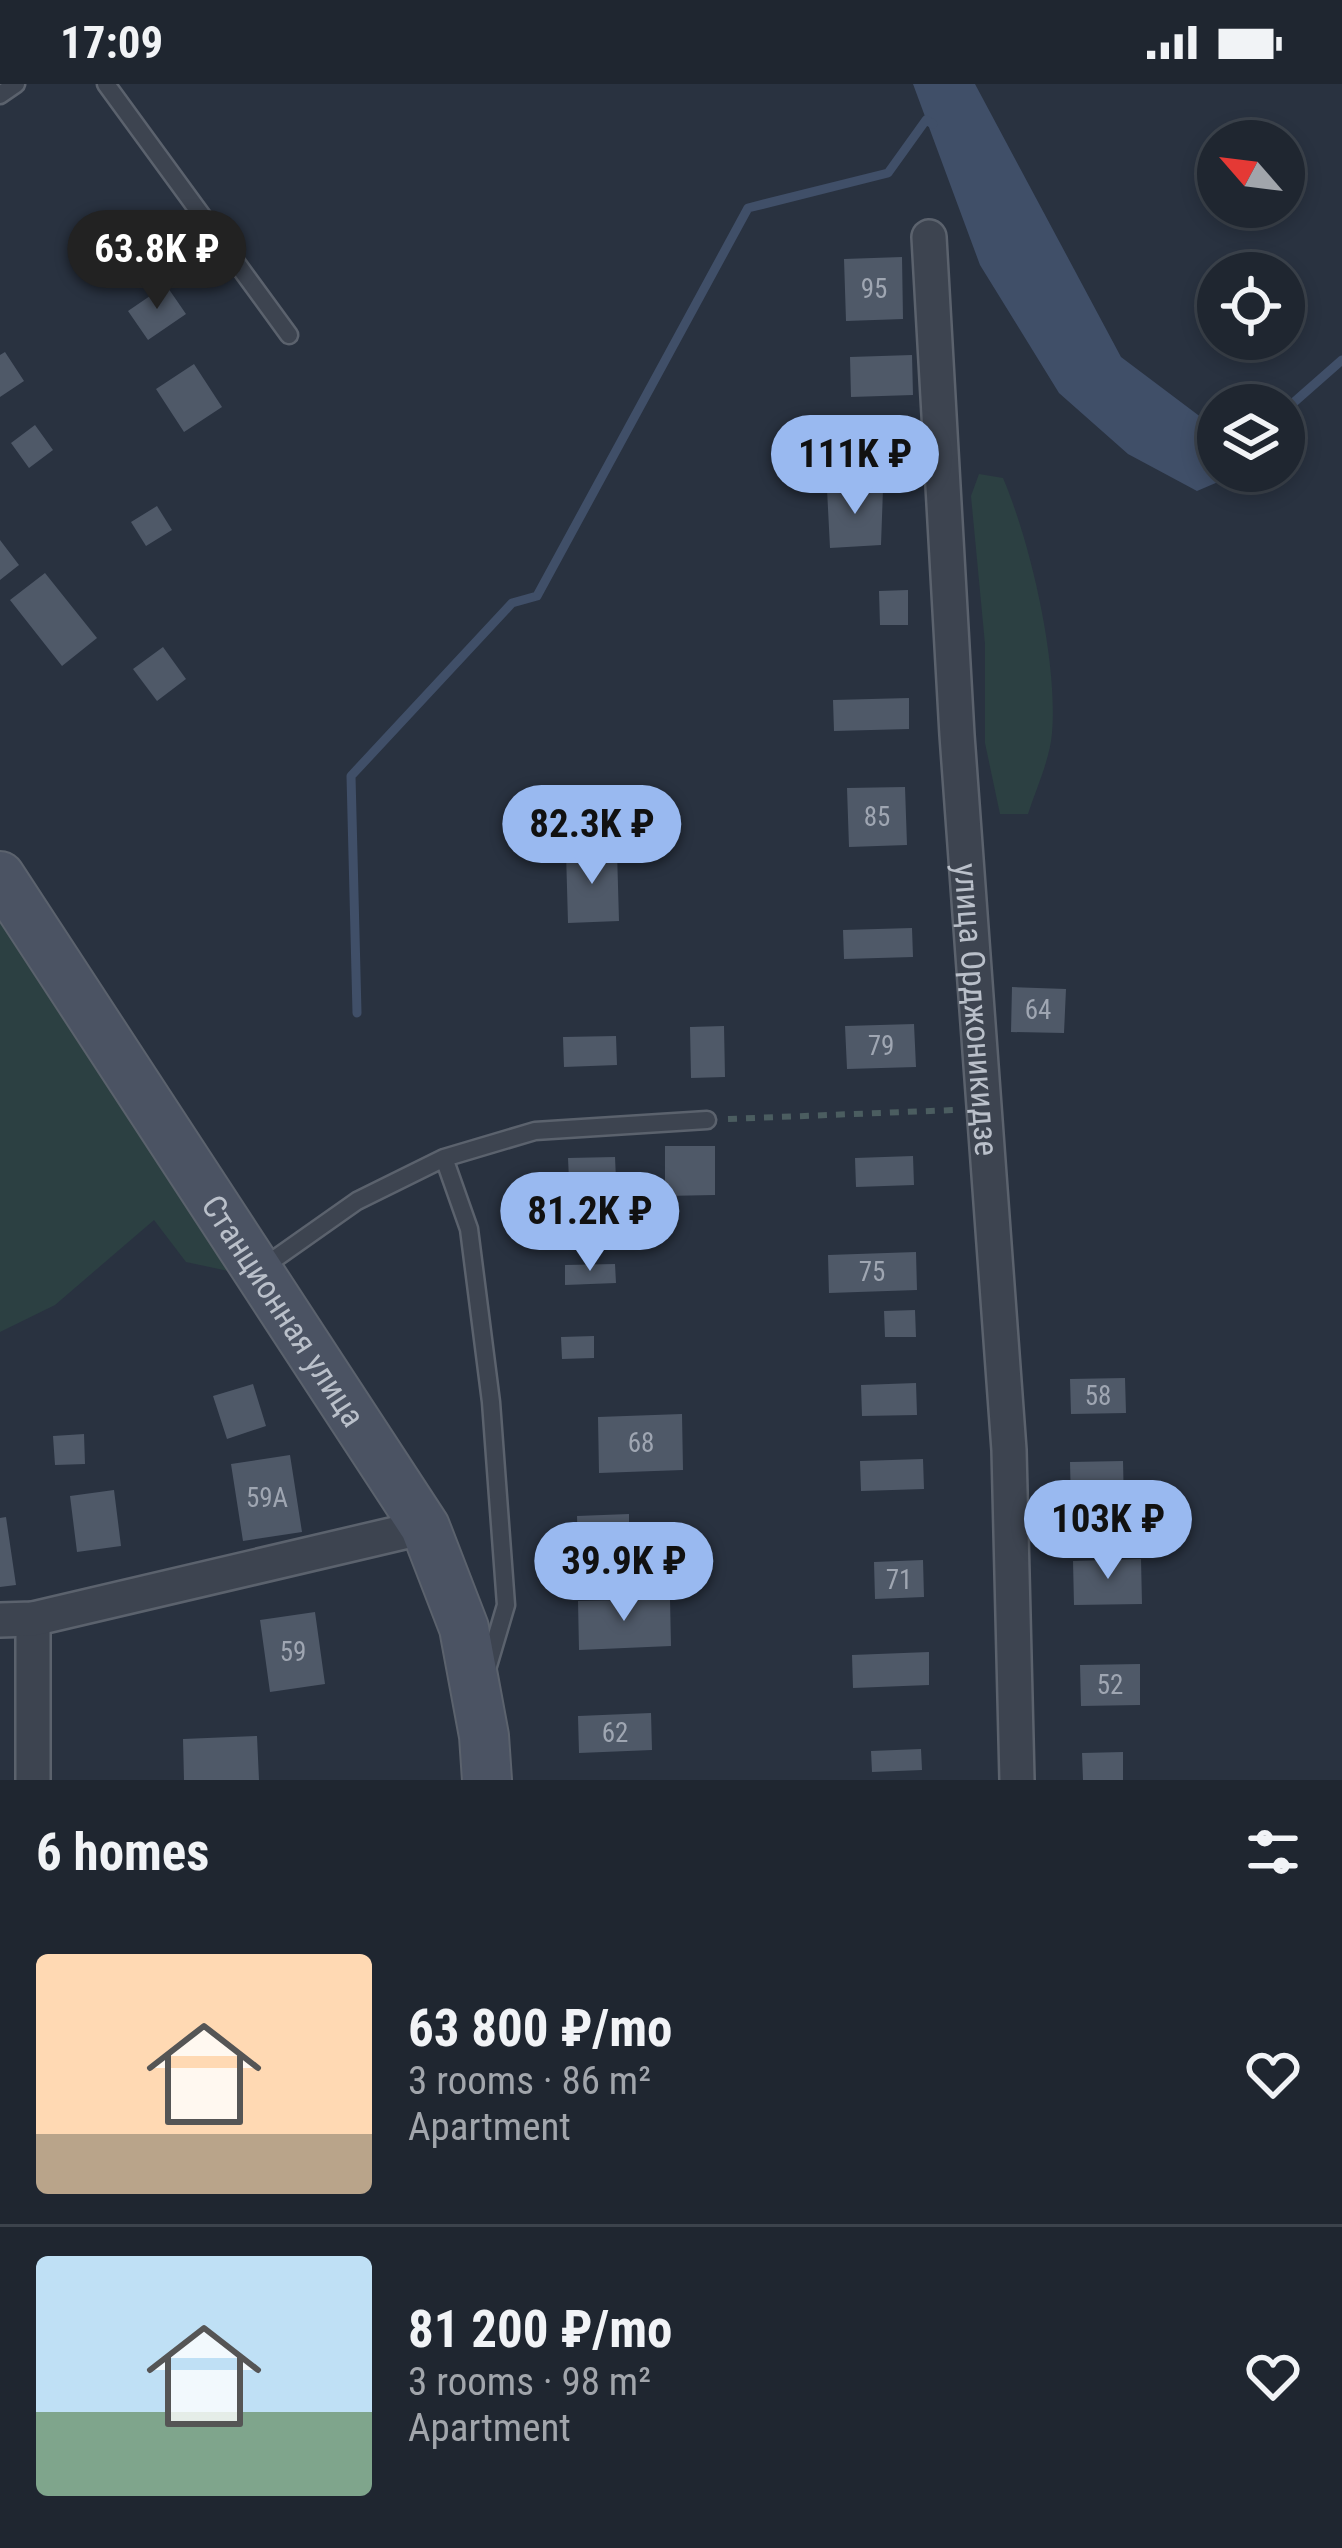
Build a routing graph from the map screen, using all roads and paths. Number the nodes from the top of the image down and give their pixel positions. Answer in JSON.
{"nodes":[{"id":1,"x":16,"y":84,"type":"edge"},
{"id":2,"x":106,"y":84,"type":"edge"},
{"id":3,"x":0,"y":95,"type":"edge"},
{"id":4,"x":929,"y":237,"type":"dead end"},
{"id":5,"x":289,"y":335,"type":"dead end"},
{"id":6,"x":0,"y":876,"type":"edge"},
{"id":7,"x":984,"y":1108,"type":"junction"},
{"id":8,"x":707,"y":1120,"type":"joint"},
{"id":9,"x":444,"y":1158,"type":"junction"},
{"id":10,"x":258,"y":1270,"type":"junction"},
{"id":11,"x":425,"y":1527,"type":"junction"},
{"id":12,"x":16,"y":1619,"type":"edge"},
{"id":13,"x":477,"y":1698,"type":"junction"},
{"id":14,"x":33,"y":1780,"type":"edge"},
{"id":15,"x":487,"y":1780,"type":"edge"},
{"id":16,"x":1017,"y":1780,"type":"edge"}],
"edges":[{"from":1,"to":3,"type":"lane"},
{"from":2,"to":5,"type":"lane"},
{"from":4,"to":7,"type":"street","name":"улица Орджоникидзе"},
{"from":6,"to":10,"type":"main road","name":"Станционная улица"},
{"from":7,"to":8,"type":"path"},
{"from":7,"to":16,"type":"street","name":"улица Орджоникидзе"},
{"from":8,"to":9,"type":"lane"},
{"from":9,"to":10,"type":"lane"},
{"from":9,"to":13,"type":"lane"},
{"from":10,"to":11,"type":"main road","name":"Станционная улица"},
{"from":11,"to":12,"type":"street"},
{"from":11,"to":13,"type":"main road","name":"Станционная улица"},
{"from":12,"to":14,"type":"street"},
{"from":13,"to":15,"type":"main road","name":"Станционная улица"}]}
